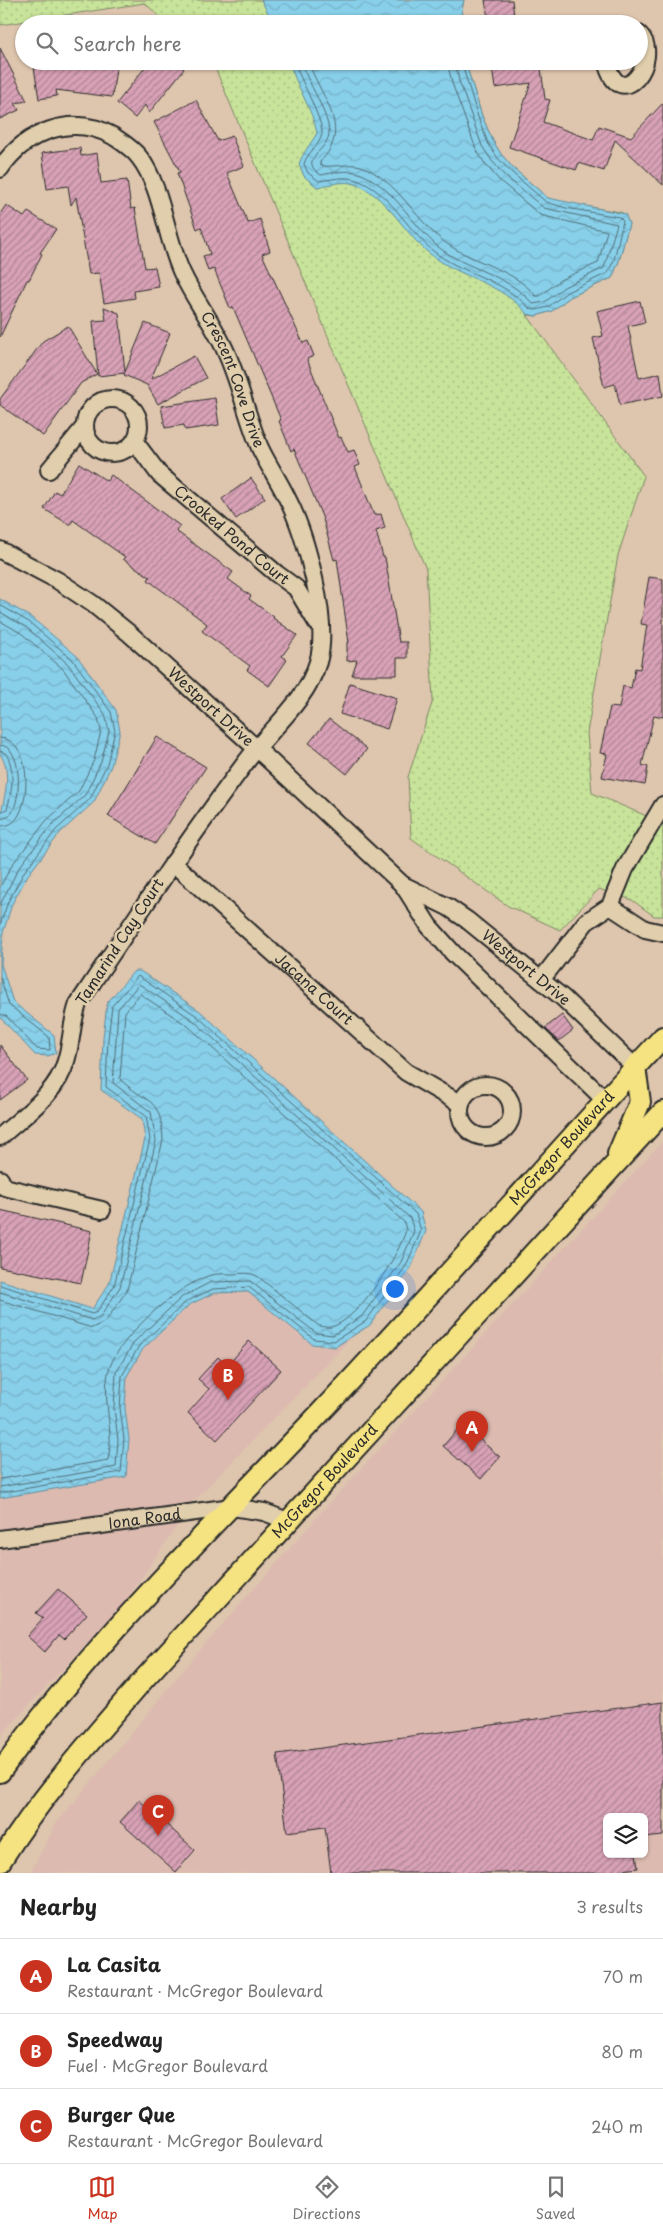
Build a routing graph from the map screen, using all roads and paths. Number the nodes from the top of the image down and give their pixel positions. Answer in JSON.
{"nodes":[{"id":1,"x":648,"y":40,"type":"edge"},
{"id":2,"x":610,"y":70,"type":"edge"},
{"id":3,"x":0,"y":169,"type":"edge"},
{"id":4,"x":85,"y":426,"type":"junction"},
{"id":5,"x":135,"y":442,"type":"junction"},
{"id":6,"x":49,"y":470,"type":"dead end"},
{"id":7,"x":0,"y":550,"type":"edge"},
{"id":8,"x":322,"y":632,"type":"junction"},
{"id":9,"x":256,"y":748,"type":"junction"},
{"id":10,"x":663,"y":805,"type":"edge"},
{"id":11,"x":173,"y":863,"type":"junction"},
{"id":12,"x":403,"y":885,"type":"junction"},
{"id":13,"x":610,"y":906,"type":"junction"},
{"id":14,"x":663,"y":933,"type":"edge"},
{"id":15,"x":541,"y":980,"type":"junction"},
{"id":16,"x":663,"y":1037,"type":"edge"},
{"id":17,"x":635,"y":1068,"type":"junction"},
{"id":18,"x":605,"y":1100,"type":"junction"},
{"id":19,"x":461,"y":1104,"type":"dead end"},
{"id":20,"x":663,"y":1112,"type":"edge"},
{"id":21,"x":0,"y":1137,"type":"edge"},
{"id":22,"x":612,"y":1168,"type":"junction"},
{"id":23,"x":1,"y":1184,"type":"edge"},
{"id":24,"x":102,"y":1210,"type":"dead end"},
{"id":25,"x":232,"y":1507,"type":"junction"},
{"id":26,"x":288,"y":1521,"type":"junction"},
{"id":27,"x":0,"y":1539,"type":"edge"},
{"id":28,"x":0,"y":1772,"type":"edge"},
{"id":29,"x":0,"y":1862,"type":"edge"}],
"edges":[{"from":1,"to":2,"type":"street"},
{"from":3,"to":8,"type":"street","name":"Crescent Cove Drive"},
{"from":4,"to":5,"type":"street"},
{"from":4,"to":5,"type":"street"},
{"from":4,"to":6,"type":"street"},
{"from":5,"to":8,"type":"street","name":"Crooked Pond Court"},
{"from":7,"to":9,"type":"street","name":"Westport Drive"},
{"from":8,"to":9,"type":"street","name":"Crescent Cove Drive"},
{"from":9,"to":11,"type":"street","name":"Tamarind Cay Court"},
{"from":9,"to":12,"type":"street","name":"Westport Drive"},
{"from":10,"to":13,"type":"street"},
{"from":11,"to":19,"type":"street","name":"Jacana Court"},
{"from":11,"to":21,"type":"street","name":"Tamarind Cay Court"},
{"from":12,"to":15,"type":"street","name":"Westport Drive"},
{"from":12,"to":18,"type":"street","name":"Westport Drive"},
{"from":13,"to":14,"type":"street"},
{"from":13,"to":15,"type":"street"},
{"from":15,"to":17,"type":"street","name":"Westport Drive"},
{"from":16,"to":17,"type":"main road","name":"McGregor Boulevard"},
{"from":17,"to":18,"type":"main road","name":"McGregor Boulevard"},
{"from":17,"to":22,"type":"main road"},
{"from":18,"to":25,"type":"main road","name":"McGregor Boulevard"},
{"from":20,"to":22,"type":"main road","name":"McGregor Boulevard"},
{"from":22,"to":26,"type":"main road","name":"McGregor Boulevard"},
{"from":23,"to":24,"type":"street"},
{"from":25,"to":26,"type":"street","name":"Iona Road"},
{"from":25,"to":27,"type":"street","name":"Iona Road"},
{"from":25,"to":28,"type":"main road","name":"McGregor Boulevard"},
{"from":26,"to":29,"type":"main road","name":"McGregor Boulevard"}]}
